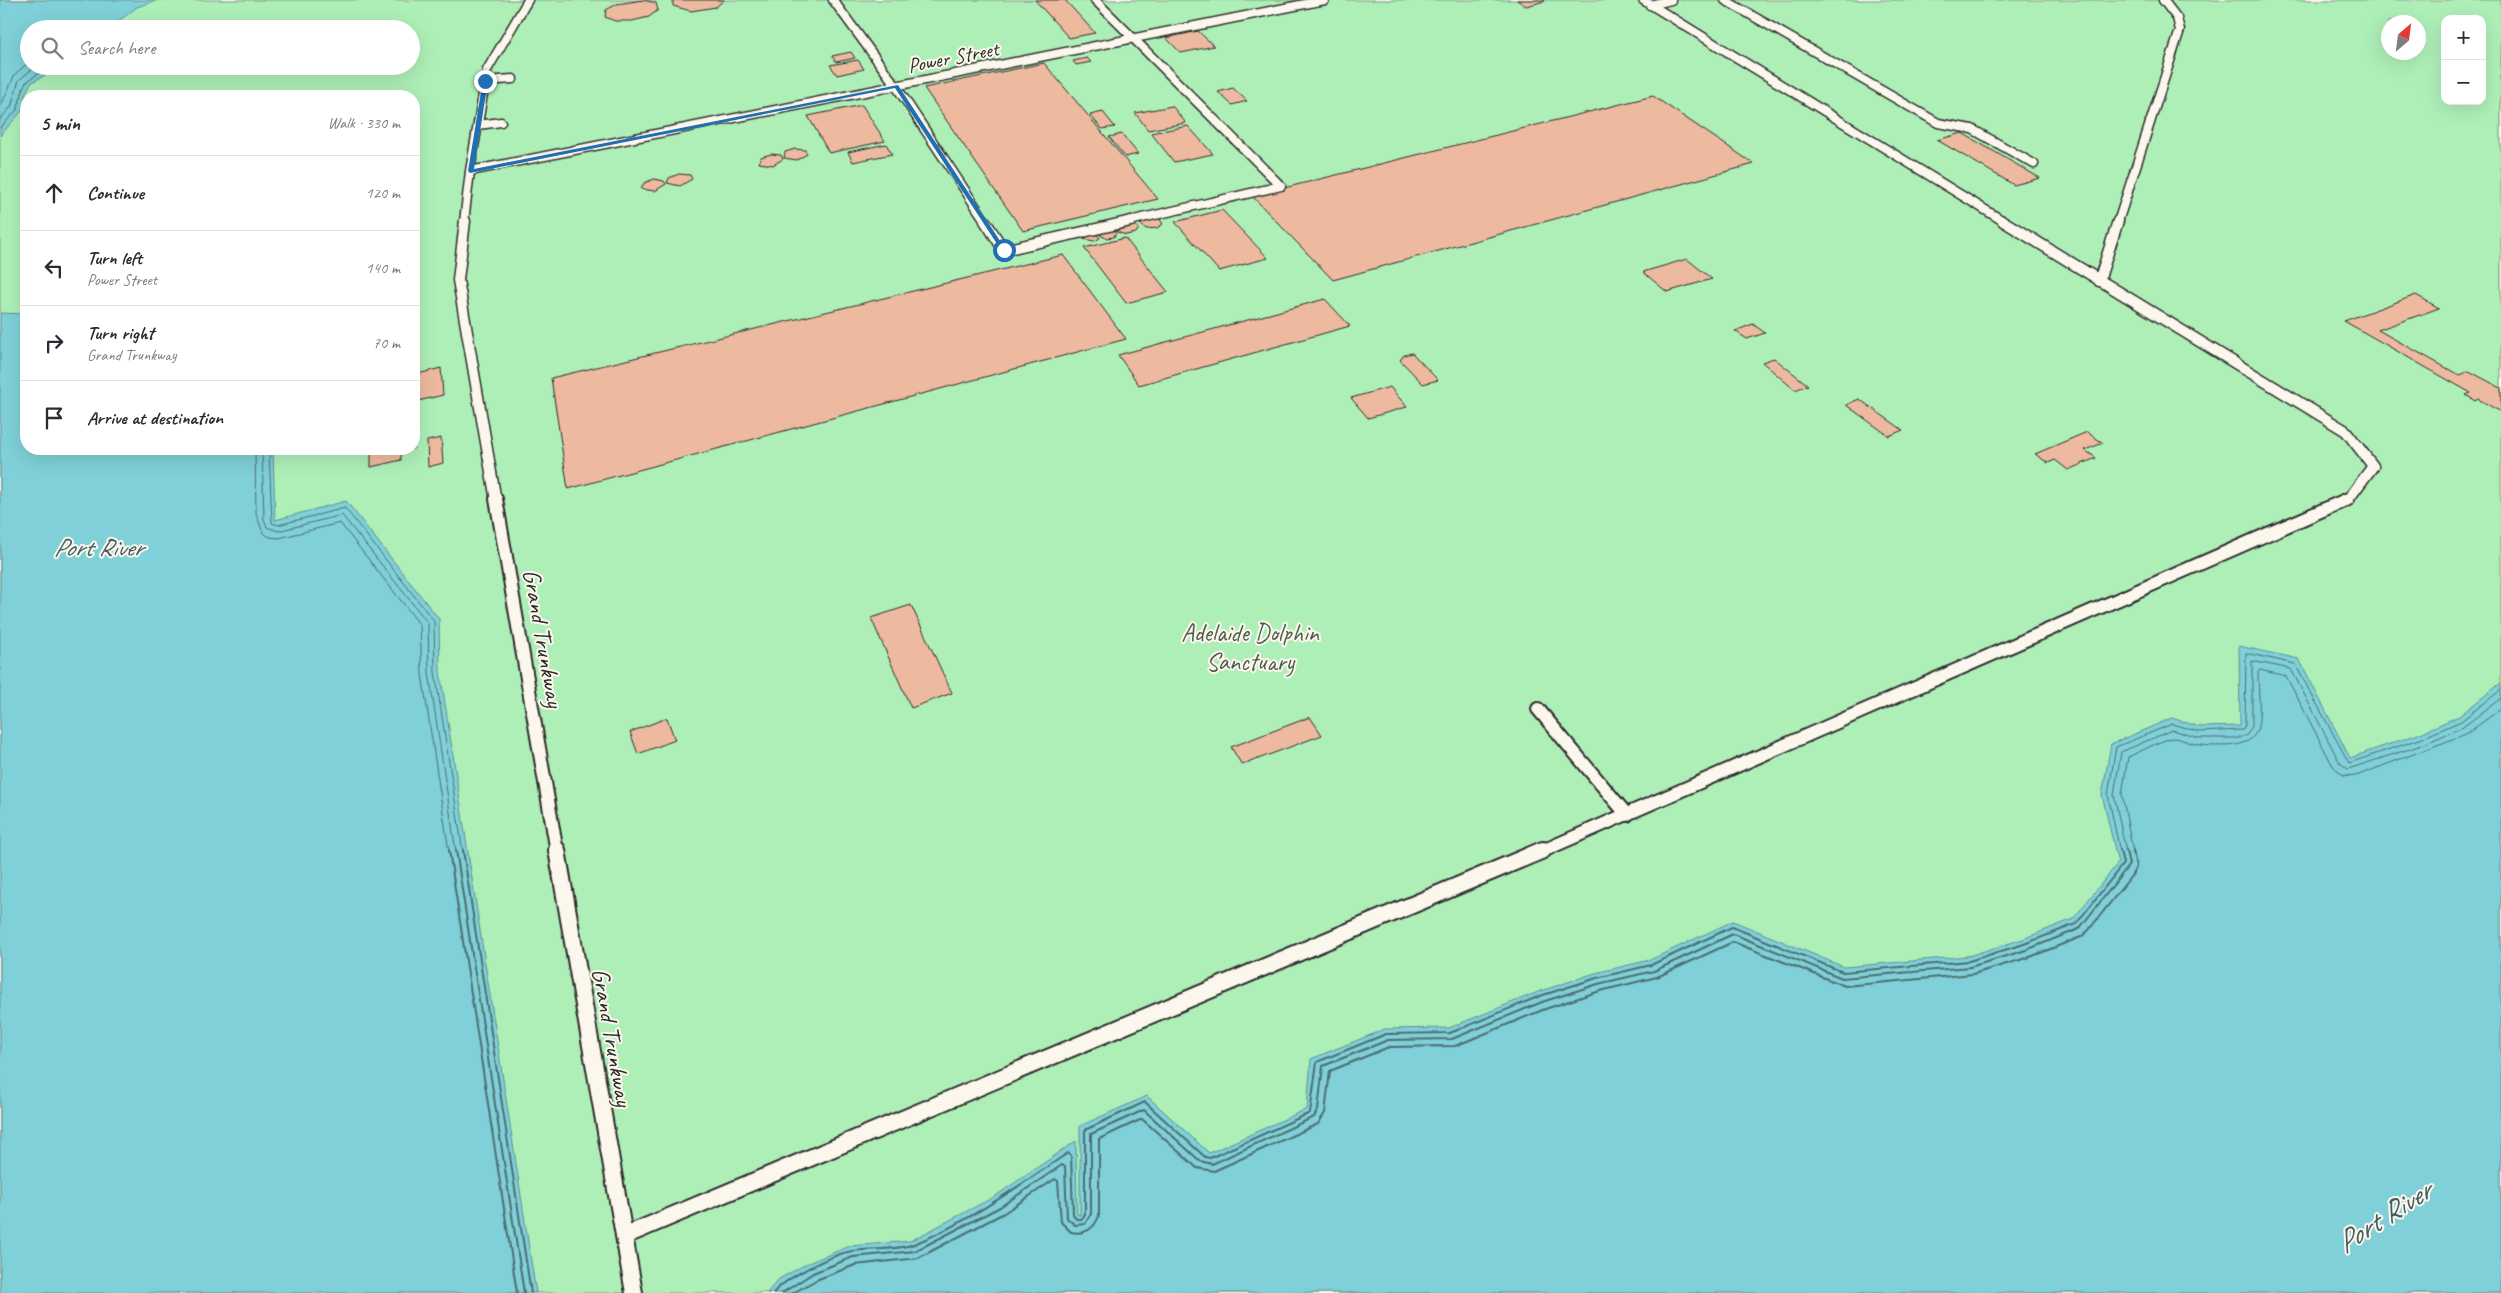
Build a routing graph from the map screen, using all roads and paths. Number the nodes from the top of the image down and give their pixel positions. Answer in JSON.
{"nodes":[{"id":1,"x":528,"y":0,"type":"edge"},
{"id":2,"x":833,"y":0,"type":"edge"},
{"id":3,"x":1095,"y":0,"type":"edge"},
{"id":4,"x":1325,"y":0,"type":"edge"},
{"id":5,"x":1671,"y":0,"type":"edge"},
{"id":6,"x":1725,"y":0,"type":"edge"},
{"id":7,"x":2163,"y":0,"type":"edge"},
{"id":8,"x":1647,"y":2,"type":"edge"},
{"id":9,"x":1133,"y":39,"type":"junction"},
{"id":10,"x":513,"y":79,"type":"dead end"},
{"id":11,"x":485,"y":81,"type":"junction"},
{"id":12,"x":896,"y":86,"type":"junction"},
{"id":13,"x":501,"y":122,"type":"dead end"},
{"id":14,"x":478,"y":125,"type":"junction"},
{"id":15,"x":2034,"y":164,"type":"dead end"},
{"id":16,"x":470,"y":171,"type":"junction"},
{"id":17,"x":2099,"y":281,"type":"junction"},
{"id":18,"x":1538,"y":709,"type":"dead end"},
{"id":19,"x":1626,"y":816,"type":"junction"},
{"id":20,"x":624,"y":1236,"type":"junction"},
{"id":21,"x":634,"y":1293,"type":"edge"}],
"edges":[{"from":1,"to":11,"type":"lane","name":"Grand Trunkway"},
{"from":2,"to":12,"type":"lane"},
{"from":3,"to":9,"type":"lane"},
{"from":4,"to":9,"type":"lane","name":"Power Street"},
{"from":5,"to":8,"type":"lane"},
{"from":6,"to":15,"type":"lane"},
{"from":7,"to":17,"type":"lane"},
{"from":8,"to":17,"type":"lane"},
{"from":9,"to":12,"type":"lane","name":"Power Street"},
{"from":9,"to":12,"type":"lane"},
{"from":10,"to":11,"type":"lane"},
{"from":11,"to":14,"type":"lane","name":"Grand Trunkway"},
{"from":12,"to":16,"type":"lane","name":"Power Street"},
{"from":13,"to":14,"type":"lane"},
{"from":14,"to":16,"type":"lane","name":"Grand Trunkway"},
{"from":16,"to":20,"type":"lane","name":"Grand Trunkway"},
{"from":17,"to":19,"type":"lane"},
{"from":18,"to":19,"type":"lane"},
{"from":19,"to":20,"type":"lane"},
{"from":20,"to":21,"type":"lane","name":"Grand Trunkway"}]}
